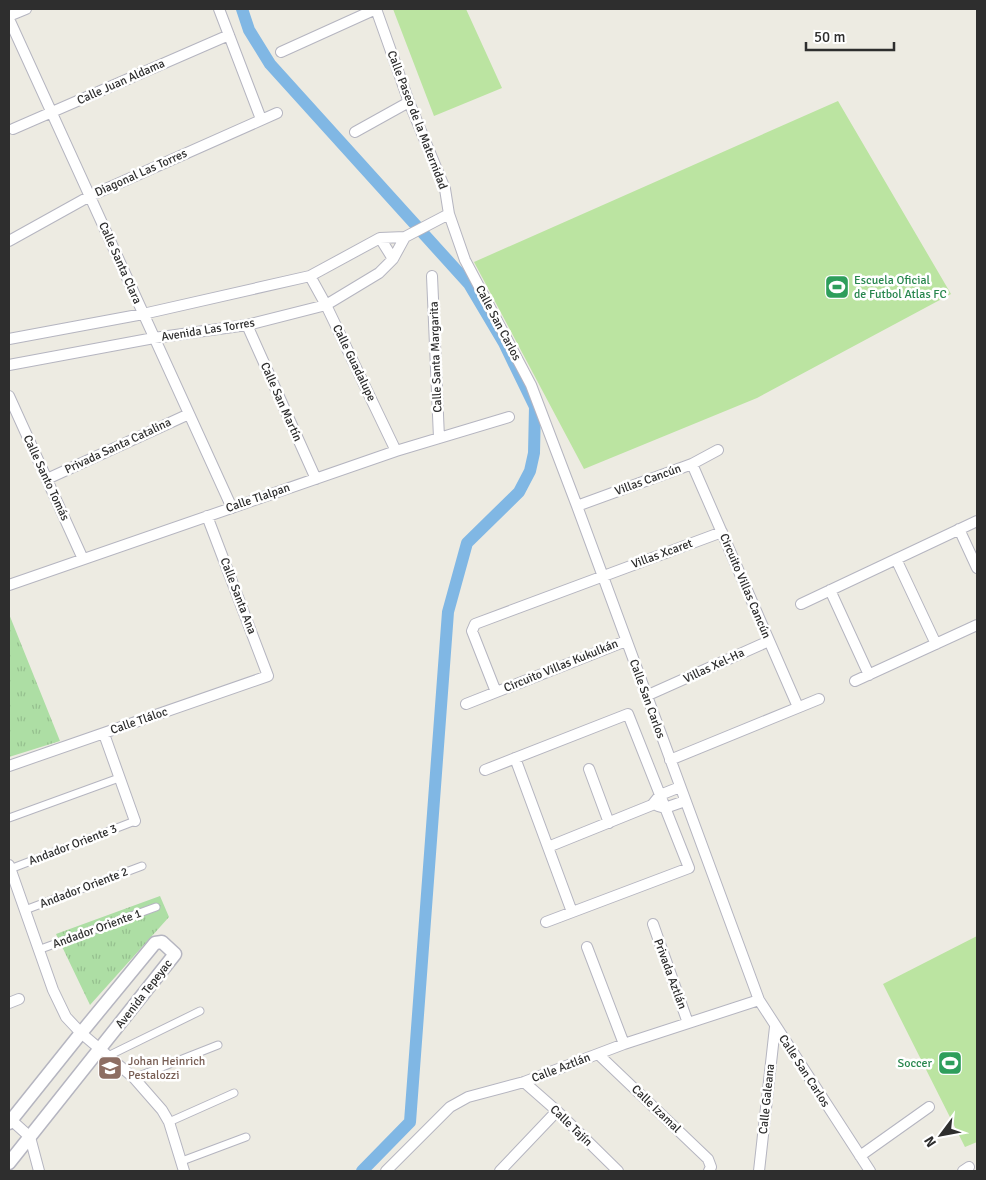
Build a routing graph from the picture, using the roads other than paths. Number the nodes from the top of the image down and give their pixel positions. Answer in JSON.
{"nodes":[{"id":1,"x":26,"y":9,"type":"edge"},
{"id":2,"x":219,"y":9,"type":"edge"},
{"id":3,"x":376,"y":9,"type":"edge"},
{"id":4,"x":9,"y":17,"type":"edge"},
{"id":5,"x":229,"y":35,"type":"junction"},
{"id":6,"x":281,"y":52,"type":"dead end"},
{"id":7,"x":409,"y":102,"type":"junction"},
{"id":8,"x":52,"y":113,"type":"junction"},
{"id":9,"x":277,"y":113,"type":"dead end"},
{"id":10,"x":261,"y":119,"type":"junction"},
{"id":11,"x":13,"y":129,"type":"dead end"},
{"id":12,"x":355,"y":132,"type":"dead end"},
{"id":13,"x":90,"y":196,"type":"junction"},
{"id":14,"x":448,"y":214,"type":"junction"},
{"id":15,"x":405,"y":237,"type":"junction"},
{"id":16,"x":380,"y":238,"type":"junction"},
{"id":17,"x":9,"y":241,"type":"edge"},
{"id":18,"x":393,"y":259,"type":"junction"},
{"id":19,"x":310,"y":276,"type":"junction"},
{"id":20,"x":432,"y":276,"type":"dead end"},
{"id":21,"x":326,"y":305,"type":"junction"},
{"id":22,"x":143,"y":314,"type":"junction"},
{"id":23,"x":247,"y":325,"type":"junction"},
{"id":24,"x":154,"y":338,"type":"junction"},
{"id":25,"x":9,"y":340,"type":"edge"},
{"id":26,"x":9,"y":366,"type":"edge"},
{"id":27,"x":9,"y":396,"type":"edge"},
{"id":28,"x":189,"y":414,"type":"junction"},
{"id":29,"x":509,"y":417,"type":"dead end"},
{"id":30,"x":439,"y":438,"type":"junction"},
{"id":31,"x":718,"y":450,"type":"dead end"},
{"id":32,"x":396,"y":451,"type":"junction"},
{"id":33,"x":692,"y":464,"type":"junction"},
{"id":34,"x":46,"y":479,"type":"junction"},
{"id":35,"x":316,"y":479,"type":"junction"},
{"id":36,"x":577,"y":506,"type":"junction"},
{"id":37,"x":232,"y":508,"type":"junction"},
{"id":38,"x":207,"y":516,"type":"junction"},
{"id":39,"x":977,"y":521,"type":"edge"},
{"id":40,"x":959,"y":529,"type":"junction"},
{"id":41,"x":722,"y":532,"type":"junction"},
{"id":42,"x":83,"y":559,"type":"junction"},
{"id":43,"x":896,"y":559,"type":"junction"},
{"id":44,"x":977,"y":568,"type":"edge"},
{"id":45,"x":602,"y":575,"type":"junction"},
{"id":46,"x":9,"y":585,"type":"edge"},
{"id":47,"x":830,"y":590,"type":"junction"},
{"id":48,"x":801,"y":604,"type":"dead end"},
{"id":49,"x":977,"y":625,"type":"edge"},
{"id":50,"x":769,"y":640,"type":"junction"},
{"id":51,"x":626,"y":641,"type":"junction"},
{"id":52,"x":936,"y":644,"type":"junction"},
{"id":53,"x":869,"y":675,"type":"junction"},
{"id":54,"x":268,"y":676,"type":"joint"},
{"id":55,"x":855,"y":681,"type":"dead end"},
{"id":56,"x":496,"y":692,"type":"junction"},
{"id":57,"x":646,"y":696,"type":"junction"},
{"id":58,"x":819,"y":698,"type":"dead end"},
{"id":59,"x":466,"y":704,"type":"dead end"},
{"id":60,"x":798,"y":707,"type":"junction"},
{"id":61,"x":104,"y":734,"type":"junction"},
{"id":62,"x":515,"y":758,"type":"junction"},
{"id":63,"x":670,"y":760,"type":"junction"},
{"id":64,"x":9,"y":766,"type":"edge"},
{"id":65,"x":589,"y":768,"type":"dead end"},
{"id":66,"x":485,"y":770,"type":"dead end"},
{"id":67,"x":119,"y":778,"type":"junction"},
{"id":68,"x":680,"y":787,"type":"junction"},
{"id":69,"x":660,"y":795,"type":"junction"},
{"id":70,"x":685,"y":801,"type":"junction"},
{"id":71,"x":652,"y":805,"type":"junction"},
{"id":72,"x":665,"y":808,"type":"junction"},
{"id":73,"x":9,"y":818,"type":"edge"},
{"id":74,"x":135,"y":821,"type":"joint"},
{"id":75,"x":609,"y":823,"type":"junction"},
{"id":76,"x":548,"y":847,"type":"junction"},
{"id":77,"x":142,"y":866,"type":"dead end"},
{"id":78,"x":10,"y":867,"type":"edge"},
{"id":79,"x":156,"y":907,"type":"dead end"},
{"id":80,"x":25,"y":910,"type":"junction"},
{"id":81,"x":572,"y":912,"type":"junction"},
{"id":82,"x":546,"y":922,"type":"dead end"},
{"id":83,"x":653,"y":924,"type":"dead end"},
{"id":84,"x":587,"y":947,"type":"dead end"},
{"id":85,"x":38,"y":950,"type":"junction"},
{"id":86,"x":759,"y":1000,"type":"junction"},
{"id":87,"x":200,"y":1011,"type":"dead end"},
{"id":88,"x":688,"y":1023,"type":"junction"},
{"id":89,"x":775,"y":1027,"type":"junction"},
{"id":90,"x":81,"y":1033,"type":"junction"},
{"id":91,"x":218,"y":1044,"type":"dead end"},
{"id":92,"x":624,"y":1044,"type":"junction"},
{"id":93,"x":104,"y":1053,"type":"junction"},
{"id":94,"x":598,"y":1054,"type":"junction"},
{"id":95,"x":134,"y":1078,"type":"junction"},
{"id":96,"x":524,"y":1082,"type":"junction"},
{"id":97,"x":234,"y":1093,"type":"dead end"},
{"id":98,"x":929,"y":1108,"type":"dead end"},
{"id":99,"x":557,"y":1111,"type":"junction"},
{"id":100,"x":10,"y":1120,"type":"edge"},
{"id":101,"x":168,"y":1122,"type":"junction"},
{"id":102,"x":30,"y":1137,"type":"junction"},
{"id":103,"x":246,"y":1137,"type":"dead end"},
{"id":104,"x":860,"y":1156,"type":"junction"},
{"id":105,"x":9,"y":1163,"type":"edge"},
{"id":106,"x":183,"y":1166,"type":"edge"},
{"id":107,"x":612,"y":1169,"type":"edge"},
{"id":108,"x":710,"y":1169,"type":"edge"},
{"id":109,"x":39,"y":1171,"type":"edge"},
{"id":110,"x":386,"y":1171,"type":"edge"},
{"id":111,"x":500,"y":1171,"type":"edge"},
{"id":112,"x":759,"y":1171,"type":"edge"},
{"id":113,"x":870,"y":1171,"type":"edge"}],
"edges":[{"from":1,"to":4,"type":"street"},
{"from":2,"to":5,"type":"street"},
{"from":3,"to":6,"type":"street"},
{"from":3,"to":7,"type":"street","name":"Calle Paseo de la Maternidad"},
{"from":4,"to":8,"type":"street","name":"Calle Santa Clara"},
{"from":5,"to":8,"type":"street","name":"Calle Juan Aldama"},
{"from":5,"to":10,"type":"street"},
{"from":7,"to":12,"type":"street"},
{"from":7,"to":14,"type":"street","name":"Calle Paseo de la Maternidad"},
{"from":8,"to":11,"type":"street","name":"Calle Juan Aldama"},
{"from":8,"to":13,"type":"street","name":"Calle Santa Clara"},
{"from":9,"to":10,"type":"street","name":"Diagonal Las Torres"},
{"from":10,"to":13,"type":"street","name":"Diagonal Las Torres"},
{"from":13,"to":17,"type":"street","name":"Diagonal Las Torres"},
{"from":13,"to":22,"type":"street","name":"Calle Santa Clara"},
{"from":14,"to":15,"type":"street"},
{"from":14,"to":36,"type":"street","name":"Calle San Carlos"},
{"from":15,"to":16,"type":"street"},
{"from":15,"to":18,"type":"street","name":"Avenida Las Torres"},
{"from":16,"to":18,"type":"street"},
{"from":16,"to":19,"type":"street"},
{"from":18,"to":21,"type":"street","name":"Avenida Las Torres"},
{"from":19,"to":21,"type":"street","name":"Calle Guadalupe"},
{"from":19,"to":22,"type":"street"},
{"from":20,"to":30,"type":"street","name":"Calle Santa Margarita"},
{"from":21,"to":23,"type":"street","name":"Avenida Las Torres"},
{"from":21,"to":32,"type":"street","name":"Calle Guadalupe"},
{"from":22,"to":24,"type":"street","name":"Calle Santa Clara"},
{"from":22,"to":25,"type":"street"},
{"from":23,"to":24,"type":"street","name":"Avenida Las Torres"},
{"from":23,"to":35,"type":"street","name":"Calle San Martín"},
{"from":24,"to":26,"type":"street","name":"Avenida Las Torres"},
{"from":24,"to":28,"type":"street","name":"Calle Santa Clara"},
{"from":27,"to":34,"type":"street","name":"Calle Santo Tomás"},
{"from":28,"to":34,"type":"street","name":"Privada Santa Catalina"},
{"from":28,"to":37,"type":"street","name":"Calle Santa Clara"},
{"from":29,"to":30,"type":"street","name":"Calle Tlalpan"},
{"from":30,"to":32,"type":"street","name":"Calle Tlalpan"},
{"from":31,"to":33,"type":"street","name":"Villas Cancún"},
{"from":32,"to":35,"type":"street","name":"Calle Tlalpan"},
{"from":33,"to":36,"type":"street","name":"Villas Cancún"},
{"from":33,"to":41,"type":"street","name":"Circuito Villas Cancún"},
{"from":34,"to":42,"type":"street","name":"Calle Santo Tomás"},
{"from":35,"to":37,"type":"street","name":"Calle Tlalpan"},
{"from":36,"to":45,"type":"street","name":"Calle San Carlos"},
{"from":37,"to":38,"type":"street","name":"Calle Tlalpan"},
{"from":38,"to":42,"type":"street","name":"Calle Tlalpan"},
{"from":38,"to":54,"type":"street","name":"Calle Santa Ana"},
{"from":39,"to":40,"type":"street"},
{"from":40,"to":43,"type":"street"},
{"from":40,"to":44,"type":"street"},
{"from":41,"to":45,"type":"street","name":"Villas Xcaret"},
{"from":41,"to":50,"type":"street","name":"Circuito Villas Cancún"},
{"from":42,"to":46,"type":"street","name":"Calle Tlalpan"},
{"from":43,"to":47,"type":"street"},
{"from":43,"to":52,"type":"street"},
{"from":45,"to":51,"type":"street","name":"Calle San Carlos"},
{"from":45,"to":56,"type":"street","name":"Circuito Villas Kukulkán"},
{"from":47,"to":48,"type":"street"},
{"from":47,"to":53,"type":"street"},
{"from":49,"to":52,"type":"street"},
{"from":50,"to":57,"type":"street","name":"Villas Xel-Ha"},
{"from":50,"to":60,"type":"street","name":"Circuito Villas Cancún"},
{"from":51,"to":56,"type":"street","name":"Circuito Villas Kukulkán"},
{"from":51,"to":57,"type":"street","name":"Calle San Carlos"},
{"from":52,"to":53,"type":"street"},
{"from":53,"to":55,"type":"street"},
{"from":54,"to":61,"type":"street","name":"Calle Tláloc"},
{"from":56,"to":59,"type":"street","name":"Circuito Villas Kukulkán"},
{"from":57,"to":63,"type":"street","name":"Calle San Carlos"},
{"from":58,"to":60,"type":"street"},
{"from":60,"to":63,"type":"street"},
{"from":61,"to":64,"type":"street","name":"Calle Tláloc"},
{"from":61,"to":67,"type":"street"},
{"from":62,"to":66,"type":"street"},
{"from":62,"to":69,"type":"street"},
{"from":62,"to":76,"type":"street"},
{"from":63,"to":68,"type":"street","name":"Calle San Carlos"},
{"from":65,"to":75,"type":"street"},
{"from":67,"to":73,"type":"street"},
{"from":67,"to":74,"type":"street"},
{"from":68,"to":69,"type":"street"},
{"from":68,"to":70,"type":"street","name":"Calle San Carlos"},
{"from":69,"to":71,"type":"street"},
{"from":69,"to":72,"type":"street"},
{"from":70,"to":72,"type":"street"},
{"from":70,"to":86,"type":"street","name":"Calle San Carlos"},
{"from":71,"to":72,"type":"street"},
{"from":71,"to":75,"type":"street"},
{"from":72,"to":81,"type":"street"},
{"from":74,"to":78,"type":"street","name":"Andador Oriente 3"},
{"from":75,"to":76,"type":"street"},
{"from":76,"to":81,"type":"street"},
{"from":77,"to":80,"type":"street","name":"Andador Oriente 2"},
{"from":78,"to":80,"type":"street"},
{"from":79,"to":85,"type":"street","name":"Andador Oriente 1"},
{"from":80,"to":85,"type":"street"},
{"from":81,"to":82,"type":"street"},
{"from":83,"to":88,"type":"street","name":"Privada Aztlán"},
{"from":84,"to":92,"type":"street"},
{"from":85,"to":90,"type":"street"},
{"from":86,"to":88,"type":"street","name":"Calle Aztlán"},
{"from":86,"to":89,"type":"street","name":"Calle San Carlos"},
{"from":87,"to":93,"type":"street"},
{"from":88,"to":92,"type":"street","name":"Calle Aztlán"},
{"from":89,"to":104,"type":"street","name":"Calle San Carlos"},
{"from":89,"to":112,"type":"street","name":"Calle Galeana"},
{"from":90,"to":93,"type":"street"},
{"from":90,"to":93,"type":"street","name":"Avenida Tepeyac"},
{"from":90,"to":100,"type":"street","name":"Avenida Tepeyac"},
{"from":91,"to":95,"type":"street"},
{"from":92,"to":94,"type":"street","name":"Calle Aztlán"},
{"from":93,"to":95,"type":"street"},
{"from":93,"to":102,"type":"street","name":"Avenida Tepeyac"},
{"from":94,"to":96,"type":"street","name":"Calle Aztlán"},
{"from":94,"to":108,"type":"street","name":"Calle Izamal"},
{"from":95,"to":101,"type":"street"},
{"from":96,"to":99,"type":"street","name":"Calle Tajín"},
{"from":96,"to":110,"type":"street","name":"Calle Aztlán"},
{"from":97,"to":101,"type":"street"},
{"from":98,"to":104,"type":"street"},
{"from":99,"to":107,"type":"street","name":"Calle Tajín"},
{"from":99,"to":111,"type":"street"},
{"from":100,"to":102,"type":"street"},
{"from":101,"to":106,"type":"street"},
{"from":102,"to":105,"type":"street","name":"Avenida Tepeyac"},
{"from":102,"to":109,"type":"street"},
{"from":103,"to":106,"type":"street"},
{"from":104,"to":113,"type":"street","name":"Calle San Carlos"}]}
